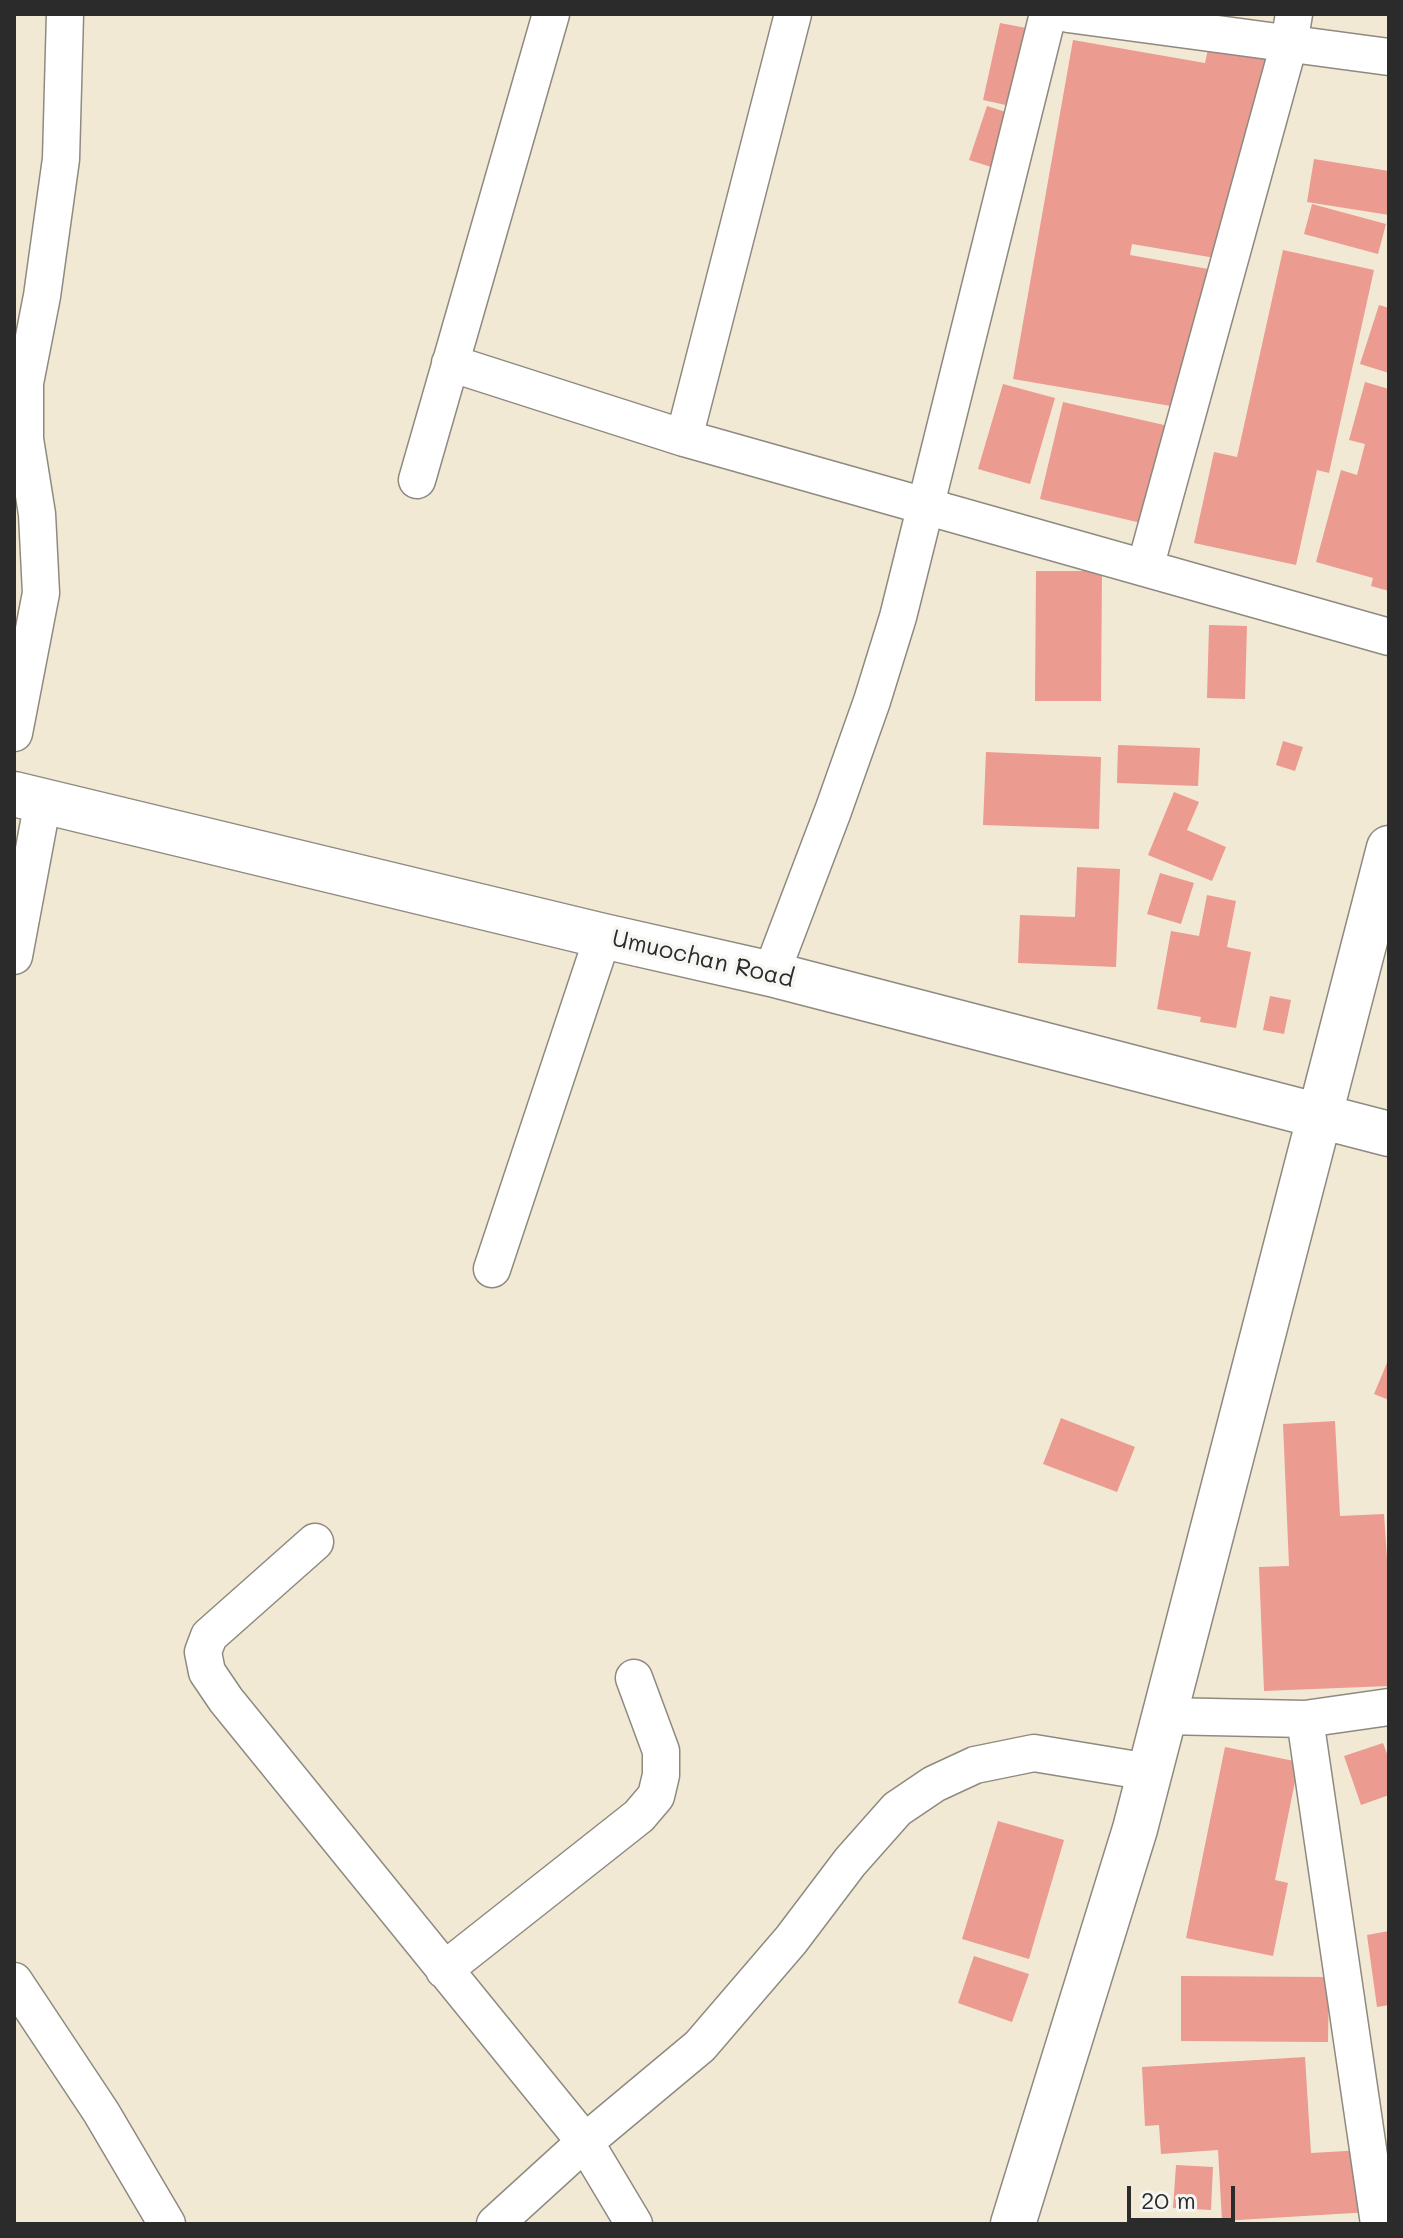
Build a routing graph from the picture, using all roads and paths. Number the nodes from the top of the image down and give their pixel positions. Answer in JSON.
{"nodes":[{"id":1,"x":65,"y":14,"type":"edge"},
{"id":2,"x":551,"y":14,"type":"edge"},
{"id":3,"x":793,"y":14,"type":"edge"},
{"id":4,"x":1048,"y":14,"type":"edge"},
{"id":5,"x":1068,"y":14,"type":"edge"},
{"id":6,"x":1292,"y":29,"type":"edge"},
{"id":7,"x":1389,"y":57,"type":"edge"},
{"id":8,"x":450,"y":363,"type":"junction"},
{"id":9,"x":684,"y":438,"type":"junction"},
{"id":10,"x":417,"y":480,"type":"dead end"},
{"id":11,"x":927,"y":507,"type":"junction"},
{"id":12,"x":1145,"y":568,"type":"junction"},
{"id":13,"x":1389,"y":637,"type":"edge"},
{"id":14,"x":14,"y":733,"type":"edge"},
{"id":15,"x":29,"y":798,"type":"edge"},
{"id":16,"x":1389,"y":848,"type":"edge"},
{"id":17,"x":603,"y":936,"type":"junction"},
{"id":18,"x":14,"y":956,"type":"edge"},
{"id":19,"x":771,"y":974,"type":"junction"},
{"id":20,"x":1318,"y":1117,"type":"junction"},
{"id":21,"x":1389,"y":1134,"type":"edge"},
{"id":22,"x":492,"y":1269,"type":"dead end"},
{"id":23,"x":315,"y":1542,"type":"dead end"},
{"id":24,"x":634,"y":1678,"type":"dead end"},
{"id":25,"x":1389,"y":1707,"type":"edge"},
{"id":26,"x":1164,"y":1716,"type":"junction"},
{"id":27,"x":1305,"y":1719,"type":"junction"},
{"id":28,"x":1149,"y":1772,"type":"junction"},
{"id":29,"x":444,"y":1970,"type":"junction"},
{"id":30,"x":14,"y":1981,"type":"edge"},
{"id":31,"x":585,"y":2142,"type":"junction"},
{"id":32,"x":167,"y":2224,"type":"edge"},
{"id":33,"x":495,"y":2224,"type":"edge"},
{"id":34,"x":634,"y":2224,"type":"edge"},
{"id":35,"x":1013,"y":2224,"type":"edge"},
{"id":36,"x":1379,"y":2224,"type":"edge"}],
"edges":[{"from":1,"to":14,"type":"street"},
{"from":2,"to":8,"type":"street"},
{"from":3,"to":9,"type":"street"},
{"from":4,"to":11,"type":"street"},
{"from":5,"to":6,"type":"street"},
{"from":6,"to":7,"type":"street"},
{"from":6,"to":12,"type":"street"},
{"from":8,"to":9,"type":"street"},
{"from":8,"to":10,"type":"street"},
{"from":9,"to":11,"type":"street"},
{"from":11,"to":12,"type":"street"},
{"from":11,"to":19,"type":"street"},
{"from":12,"to":13,"type":"street"},
{"from":15,"to":17,"type":"main road","name":"Umuochan Road"},
{"from":15,"to":18,"type":"street"},
{"from":16,"to":20,"type":"main road"},
{"from":17,"to":19,"type":"main road","name":"Umuochan Road"},
{"from":17,"to":22,"type":"street"},
{"from":19,"to":20,"type":"main road","name":"Umuochan Road"},
{"from":20,"to":21,"type":"main road","name":"Umuochan Road"},
{"from":20,"to":26,"type":"main road"},
{"from":23,"to":29,"type":"street"},
{"from":24,"to":29,"type":"street"},
{"from":25,"to":27,"type":"street"},
{"from":26,"to":27,"type":"street"},
{"from":26,"to":28,"type":"main road"},
{"from":27,"to":36,"type":"street"},
{"from":28,"to":31,"type":"street"},
{"from":28,"to":35,"type":"main road"},
{"from":29,"to":31,"type":"street"},
{"from":30,"to":32,"type":"street"},
{"from":31,"to":33,"type":"street"},
{"from":31,"to":34,"type":"street"}]}
